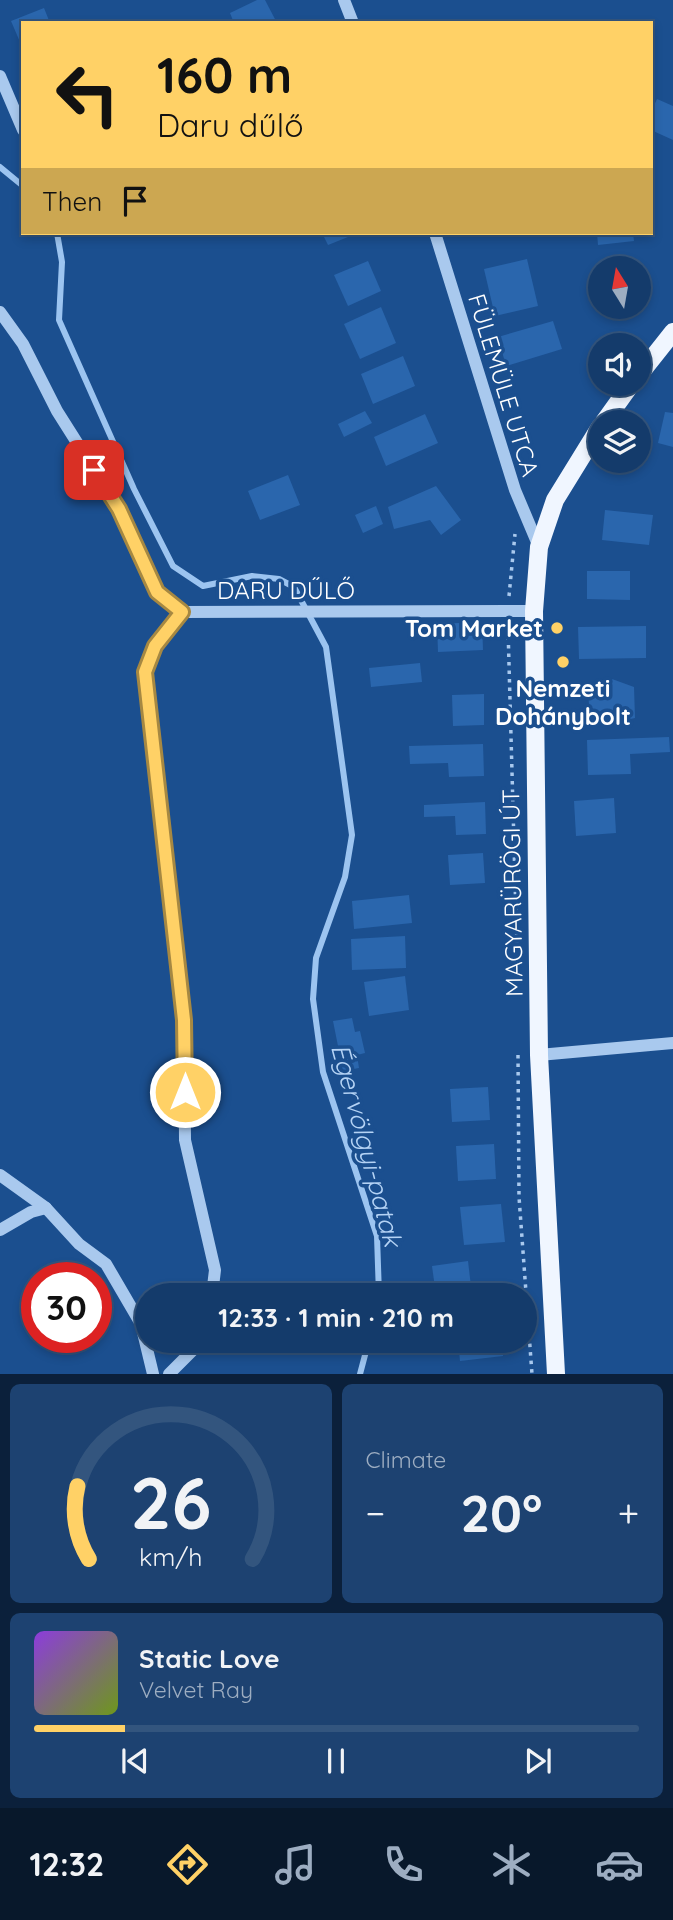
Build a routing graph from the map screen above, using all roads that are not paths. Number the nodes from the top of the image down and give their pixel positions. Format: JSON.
{"nodes":[{"id":1,"x":344,"y":0,"type":"edge"},
{"id":2,"x":352,"y":21,"type":"edge"},
{"id":3,"x":0,"y":76,"type":"edge"},
{"id":4,"x":21,"y":125,"type":"edge"},
{"id":5,"x":436,"y":235,"type":"edge"},
{"id":6,"x":0,"y":312,"type":"edge"},
{"id":7,"x":673,"y":332,"type":"edge"},
{"id":8,"x":651,"y":360,"type":"edge"},
{"id":9,"x":588,"y":446,"type":"edge"},
{"id":10,"x":539,"y":547,"type":"junction"},
{"id":11,"x":534,"y":611,"type":"junction"},
{"id":12,"x":182,"y":612,"type":"junction"},
{"id":13,"x":673,"y":1043,"type":"edge"},
{"id":14,"x":539,"y":1055,"type":"junction"},
{"id":15,"x":0,"y":1175,"type":"edge"},
{"id":16,"x":46,"y":1208,"type":"junction"},
{"id":17,"x":0,"y":1230,"type":"edge"},
{"id":18,"x":213,"y":1283,"type":"edge"},
{"id":19,"x":191,"y":1353,"type":"edge"},
{"id":20,"x":153,"y":1374,"type":"edge"},
{"id":21,"x":169,"y":1374,"type":"edge"},
{"id":22,"x":556,"y":1374,"type":"edge"}],
"edges":[{"from":1,"to":2,"type":"street"},
{"from":3,"to":4,"type":"street"},
{"from":5,"to":10,"type":"street","name":"FÜLEMÜLE UTCA"},
{"from":6,"to":12,"type":"street","name":"DARU DŰLŐ"},
{"from":7,"to":8,"type":"main road"},
{"from":9,"to":10,"type":"main road","name":"MAGYARÜRÖGI ÚT"},
{"from":10,"to":11,"type":"main road","name":"MAGYARÜRÖGI ÚT"},
{"from":11,"to":12,"type":"street","name":"DARU DŰLŐ"},
{"from":11,"to":14,"type":"main road","name":"MAGYARÜRÖGI ÚT"},
{"from":12,"to":18,"type":"street"},
{"from":13,"to":14,"type":"street"},
{"from":14,"to":22,"type":"main road","name":"MAGYARÜRÖGI ÚT"},
{"from":15,"to":16,"type":"street"},
{"from":16,"to":17,"type":"street"},
{"from":16,"to":20,"type":"street"},
{"from":19,"to":21,"type":"street"}]}
